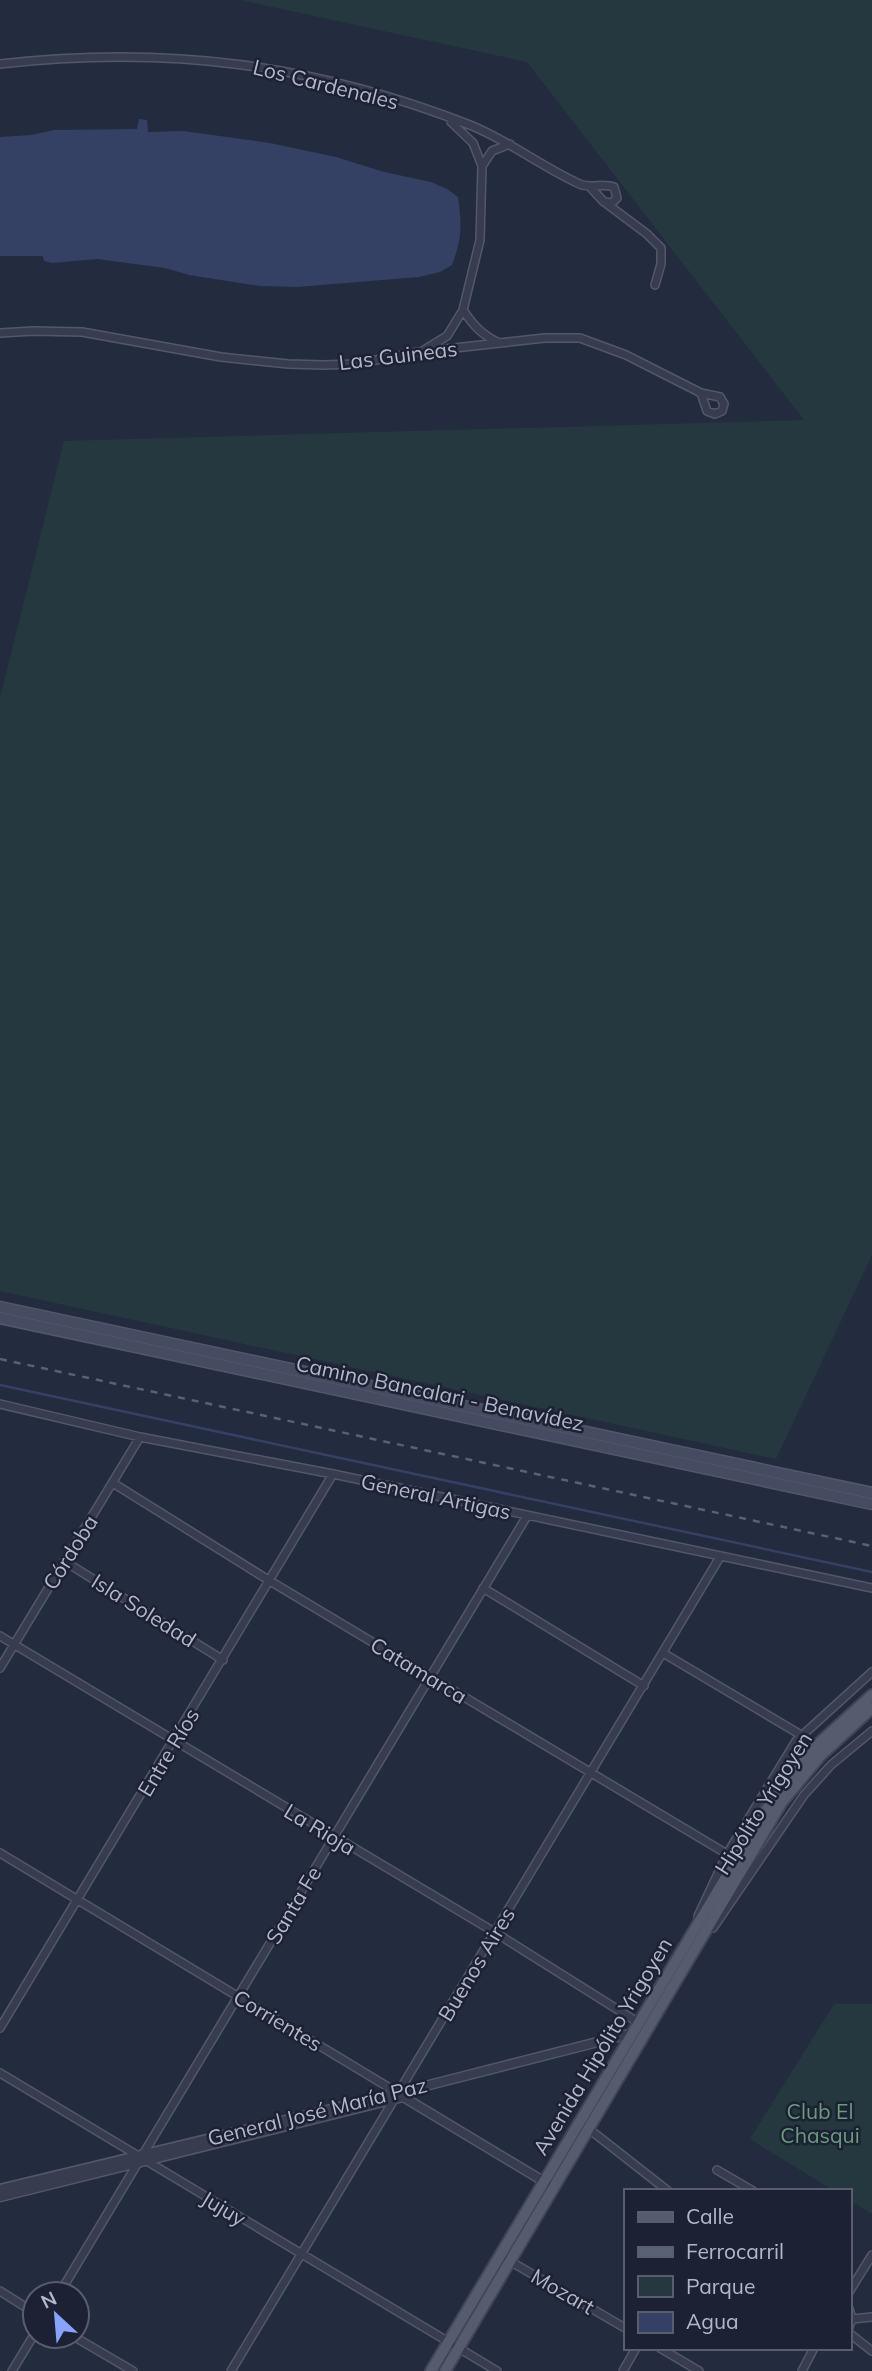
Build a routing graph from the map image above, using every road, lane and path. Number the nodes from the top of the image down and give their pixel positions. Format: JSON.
{"nodes":[{"id":1,"x":0,"y":64,"type":"edge"},
{"id":2,"x":445,"y":118,"type":"junction"},
{"id":3,"x":510,"y":144,"type":"junction"},
{"id":4,"x":482,"y":166,"type":"junction"},
{"id":5,"x":591,"y":188,"type":"junction"},
{"id":6,"x":607,"y":204,"type":"junction"},
{"id":7,"x":655,"y":285,"type":"dead end"},
{"id":8,"x":463,"y":310,"type":"junction"},
{"id":9,"x":0,"y":333,"type":"edge"},
{"id":10,"x":499,"y":343,"type":"junction"},
{"id":11,"x":418,"y":352,"type":"junction"},
{"id":12,"x":701,"y":393,"type":"dead end"},
{"id":13,"x":0,"y":1307,"type":"edge"},
{"id":14,"x":0,"y":1318,"type":"edge"},
{"id":15,"x":0,"y":1404,"type":"edge"},
{"id":16,"x":140,"y":1437,"type":"junction"},
{"id":17,"x":333,"y":1474,"type":"junction"},
{"id":18,"x":113,"y":1483,"type":"junction"},
{"id":19,"x":872,"y":1493,"type":"edge"},
{"id":20,"x":872,"y":1504,"type":"edge"},
{"id":21,"x":527,"y":1516,"type":"junction"},
{"id":22,"x":720,"y":1557,"type":"junction"},
{"id":23,"x":64,"y":1561,"type":"junction"},
{"id":24,"x":270,"y":1581,"type":"junction"},
{"id":25,"x":483,"y":1588,"type":"junction"},
{"id":26,"x":872,"y":1588,"type":"edge"},
{"id":27,"x":0,"y":1636,"type":"edge"},
{"id":28,"x":14,"y":1644,"type":"junction"},
{"id":29,"x":663,"y":1653,"type":"junction"},
{"id":30,"x":223,"y":1660,"type":"junction"},
{"id":31,"x":0,"y":1668,"type":"edge"},
{"id":32,"x":872,"y":1672,"type":"edge"},
{"id":33,"x":430,"y":1676,"type":"junction"},
{"id":34,"x":644,"y":1686,"type":"junction"},
{"id":35,"x":872,"y":1695,"type":"edge"},
{"id":36,"x":872,"y":1708,"type":"edge"},
{"id":37,"x":872,"y":1731,"type":"edge"},
{"id":38,"x":801,"y":1735,"type":"junction"},
{"id":39,"x":174,"y":1741,"type":"junction"},
{"id":40,"x":818,"y":1751,"type":"junction"},
{"id":41,"x":591,"y":1773,"type":"junction"},
{"id":42,"x":334,"y":1837,"type":"junction"},
{"id":43,"x":0,"y":1853,"type":"edge"},
{"id":44,"x":727,"y":1854,"type":"junction"},
{"id":45,"x":78,"y":1900,"type":"junction"},
{"id":46,"x":496,"y":1933,"type":"junction"},
{"id":47,"x":679,"y":1954,"type":"junction"},
{"id":48,"x":690,"y":1960,"type":"junction"},
{"id":49,"x":238,"y":1996,"type":"junction"},
{"id":50,"x":0,"y":2028,"type":"edge"},
{"id":51,"x":636,"y":2028,"type":"junction"},
{"id":52,"x":0,"y":2073,"type":"edge"},
{"id":53,"x":398,"y":2096,"type":"junction"},
{"id":54,"x":589,"y":2129,"type":"junction"},
{"id":55,"x":141,"y":2158,"type":"junction"},
{"id":56,"x":717,"y":2170,"type":"dead end"},
{"id":57,"x":544,"y":2181,"type":"junction"},
{"id":58,"x":738,"y":2187,"type":"edge"},
{"id":59,"x":555,"y":2188,"type":"junction"},
{"id":60,"x":0,"y":2189,"type":"edge"},
{"id":61,"x":664,"y":2189,"type":"edge"},
{"id":62,"x":0,"y":2197,"type":"edge"},
{"id":63,"x":301,"y":2254,"type":"junction"},
{"id":64,"x":500,"y":2255,"type":"junction"},
{"id":65,"x":872,"y":2255,"type":"edge"},
{"id":66,"x":511,"y":2261,"type":"junction"},
{"id":67,"x":67,"y":2280,"type":"edge"},
{"id":68,"x":851,"y":2289,"type":"edge"},
{"id":69,"x":0,"y":2291,"type":"edge"},
{"id":70,"x":21,"y":2305,"type":"edge"},
{"id":71,"x":872,"y":2317,"type":"edge"},
{"id":72,"x":851,"y":2323,"type":"edge"},
{"id":73,"x":624,"y":2327,"type":"edge"},
{"id":74,"x":851,"y":2335,"type":"edge"},
{"id":75,"x":449,"y":2342,"type":"junction"},
{"id":76,"x":91,"y":2346,"type":"edge"},
{"id":77,"x":459,"y":2348,"type":"junction"},
{"id":78,"x":25,"y":2350,"type":"edge"},
{"id":79,"x":635,"y":2350,"type":"edge"},
{"id":80,"x":663,"y":2350,"type":"edge"},
{"id":81,"x":813,"y":2350,"type":"edge"},
{"id":82,"x":872,"y":2351,"type":"edge"},
{"id":83,"x":12,"y":2371,"type":"edge"},
{"id":84,"x":133,"y":2371,"type":"edge"},
{"id":85,"x":231,"y":2371,"type":"edge"},
{"id":86,"x":431,"y":2371,"type":"edge"},
{"id":87,"x":445,"y":2371,"type":"edge"},
{"id":88,"x":497,"y":2371,"type":"edge"},
{"id":89,"x":623,"y":2371,"type":"edge"},
{"id":90,"x":699,"y":2371,"type":"edge"},
{"id":91,"x":802,"y":2371,"type":"edge"}],
"edges":[{"from":1,"to":2,"type":"street","name":"Los Cardenales"},
{"from":2,"to":3,"type":"street","name":"Los Cardenales"},
{"from":2,"to":4,"type":"street"},
{"from":3,"to":4,"type":"street"},
{"from":3,"to":5,"type":"street","name":"Los Cardenales"},
{"from":4,"to":8,"type":"street"},
{"from":5,"to":6,"type":"street"},
{"from":5,"to":6,"type":"street"},
{"from":6,"to":7,"type":"street"},
{"from":8,"to":10,"type":"street"},
{"from":8,"to":11,"type":"street"},
{"from":9,"to":11,"type":"street","name":"Las Guineas"},
{"from":10,"to":11,"type":"street","name":"Las Guineas"},
{"from":10,"to":12,"type":"street","name":"Las Guineas"},
{"from":13,"to":19,"type":"main road","name":"Camino Bancalari - Benavídez"},
{"from":14,"to":20,"type":"main road","name":"Camino Bancalari - Benavídez"},
{"from":15,"to":16,"type":"street","name":"General Artigas"},
{"from":16,"to":17,"type":"street","name":"General Artigas"},
{"from":16,"to":18,"type":"street","name":"Córdoba"},
{"from":17,"to":21,"type":"street","name":"General Artigas"},
{"from":17,"to":24,"type":"street","name":"Entre Ríos"},
{"from":18,"to":23,"type":"street","name":"Córdoba"},
{"from":18,"to":24,"type":"street","name":"Catamarca"},
{"from":21,"to":22,"type":"street","name":"General Artigas"},
{"from":21,"to":25,"type":"street","name":"Santa Fe"},
{"from":22,"to":26,"type":"street","name":"General Artigas"},
{"from":22,"to":29,"type":"street","name":"Buenos Aires"},
{"from":23,"to":28,"type":"street","name":"Córdoba"},
{"from":23,"to":30,"type":"street","name":"Isla Soledad"},
{"from":24,"to":30,"type":"street","name":"Entre Ríos"},
{"from":24,"to":33,"type":"street","name":"Catamarca"},
{"from":25,"to":33,"type":"street","name":"Santa Fe"},
{"from":25,"to":34,"type":"street"},
{"from":27,"to":28,"type":"street","name":"La Rioja"},
{"from":28,"to":31,"type":"street","name":"Córdoba"},
{"from":28,"to":39,"type":"street","name":"La Rioja"},
{"from":29,"to":34,"type":"street","name":"Buenos Aires"},
{"from":29,"to":38,"type":"street"},
{"from":30,"to":39,"type":"street","name":"Entre Ríos"},
{"from":32,"to":38,"type":"street","name":"Hipólito Yrigoyen"},
{"from":33,"to":41,"type":"street","name":"Catamarca"},
{"from":33,"to":42,"type":"street","name":"Santa Fe"},
{"from":34,"to":41,"type":"street","name":"Buenos Aires"},
{"from":35,"to":40,"type":"main road"},
{"from":36,"to":40,"type":"main road"},
{"from":37,"to":48,"type":"street","name":"Hipólito Yrigoyen"},
{"from":38,"to":44,"type":"street","name":"Hipólito Yrigoyen"},
{"from":39,"to":42,"type":"street","name":"La Rioja"},
{"from":39,"to":45,"type":"street","name":"Entre Ríos"},
{"from":40,"to":47,"type":"main road","name":"Avenida Hipólito Yrigoyen"},
{"from":40,"to":48,"type":"main road","name":"Avenida Hipólito Yrigoyen"},
{"from":41,"to":44,"type":"street","name":"Catamarca"},
{"from":41,"to":46,"type":"street","name":"Buenos Aires"},
{"from":42,"to":46,"type":"street","name":"La Rioja"},
{"from":42,"to":49,"type":"street","name":"Santa Fe"},
{"from":43,"to":45,"type":"street","name":"Corrientes"},
{"from":44,"to":47,"type":"street","name":"Hipólito Yrigoyen"},
{"from":45,"to":49,"type":"street","name":"Corrientes"},
{"from":45,"to":50,"type":"street","name":"Entre Ríos"},
{"from":46,"to":51,"type":"street","name":"La Rioja"},
{"from":46,"to":53,"type":"street","name":"Buenos Aires"},
{"from":47,"to":51,"type":"main road","name":"Avenida Hipólito Yrigoyen"},
{"from":48,"to":54,"type":"main road","name":"Avenida Hipólito Yrigoyen"},
{"from":49,"to":53,"type":"street","name":"Corrientes"},
{"from":49,"to":55,"type":"street","name":"Santa Fe"},
{"from":51,"to":53,"type":"street","name":"General José María Paz"},
{"from":51,"to":57,"type":"main road","name":"Avenida Hipólito Yrigoyen"},
{"from":52,"to":55,"type":"street","name":"Jujuy"},
{"from":53,"to":55,"type":"street","name":"General José María Paz"},
{"from":53,"to":57,"type":"street","name":"Corrientes"},
{"from":53,"to":63,"type":"street","name":"Buenos Aires"},
{"from":54,"to":59,"type":"main road","name":"Avenida Hipólito Yrigoyen"},
{"from":54,"to":61,"type":"street"},
{"from":55,"to":60,"type":"street","name":"General José María Paz"},
{"from":55,"to":62,"type":"street","name":"General José María Paz"},
{"from":55,"to":63,"type":"street","name":"Jujuy"},
{"from":55,"to":67,"type":"street","name":"Santa Fe"},
{"from":56,"to":58,"type":"street"},
{"from":57,"to":59,"type":"street","name":"Corrientes"},
{"from":57,"to":64,"type":"main road","name":"Avenida Hipólito Yrigoyen"},
{"from":59,"to":66,"type":"main road","name":"Avenida Hipólito Yrigoyen"},
{"from":63,"to":75,"type":"street","name":"Jujuy"},
{"from":63,"to":85,"type":"street","name":"Buenos Aires"},
{"from":64,"to":66,"type":"street","name":"Mozart"},
{"from":64,"to":75,"type":"main road","name":"Avenida Hipólito Yrigoyen"},
{"from":65,"to":68,"type":"street"},
{"from":66,"to":73,"type":"street","name":"Mozart"},
{"from":66,"to":77,"type":"main road","name":"Avenida Hipólito Yrigoyen"},
{"from":69,"to":70,"type":"street"},
{"from":71,"to":72,"type":"street"},
{"from":74,"to":82,"type":"street"},
{"from":75,"to":77,"type":"street","name":"Jujuy"},
{"from":75,"to":86,"type":"main road","name":"Avenida Hipólito Yrigoyen"},
{"from":76,"to":84,"type":"street"},
{"from":77,"to":87,"type":"main road","name":"Avenida Hipólito Yrigoyen"},
{"from":77,"to":88,"type":"street","name":"Jujuy"},
{"from":78,"to":83,"type":"street"},
{"from":79,"to":89,"type":"street"},
{"from":80,"to":90,"type":"street"},
{"from":81,"to":91,"type":"street"}]}
